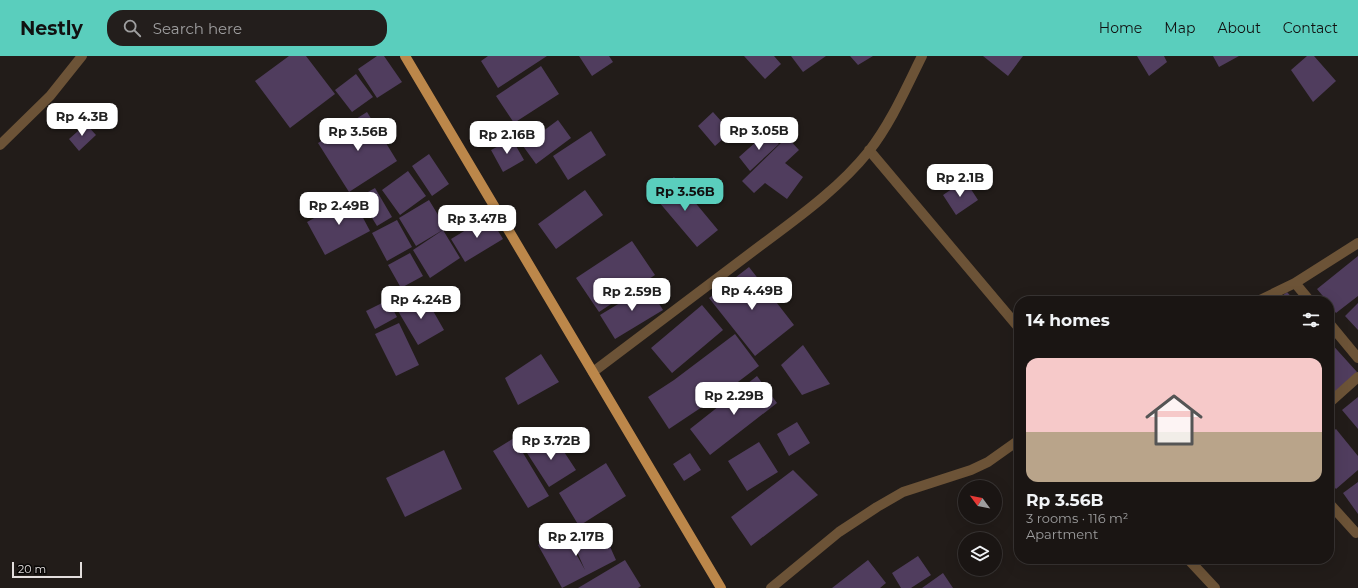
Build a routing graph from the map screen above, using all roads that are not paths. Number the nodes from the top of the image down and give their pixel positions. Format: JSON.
{"nodes":[{"id":1,"x":82,"y":56,"type":"edge"},
{"id":2,"x":405,"y":56,"type":"edge"},
{"id":3,"x":922,"y":56,"type":"edge"},
{"id":4,"x":0,"y":145,"type":"edge"},
{"id":5,"x":869,"y":150,"type":"junction"},
{"id":6,"x":1358,"y":243,"type":"edge"},
{"id":7,"x":1295,"y":283,"type":"junction"},
{"id":8,"x":1268,"y":296,"type":"edge"},
{"id":9,"x":1306,"y":296,"type":"edge"},
{"id":10,"x":1014,"y":322,"type":"edge"},
{"id":11,"x":1334,"y":329,"type":"edge"},
{"id":12,"x":1358,"y":358,"type":"edge"},
{"id":13,"x":593,"y":372,"type":"junction"},
{"id":14,"x":1358,"y":376,"type":"edge"},
{"id":15,"x":1334,"y":398,"type":"edge"},
{"id":16,"x":1014,"y":444,"type":"edge"},
{"id":17,"x":1334,"y":509,"type":"edge"},
{"id":18,"x":1356,"y":533,"type":"dead end"},
{"id":19,"x":1193,"y":564,"type":"edge"},
{"id":20,"x":721,"y":588,"type":"edge"},
{"id":21,"x":771,"y":588,"type":"edge"},
{"id":22,"x":1215,"y":588,"type":"edge"}],
"edges":[{"from":1,"to":4,"type":"street"},
{"from":2,"to":13,"type":"main road"},
{"from":3,"to":5,"type":"street"},
{"from":5,"to":10,"type":"street"},
{"from":5,"to":13,"type":"street"},
{"from":6,"to":7,"type":"street"},
{"from":7,"to":8,"type":"street"},
{"from":7,"to":9,"type":"street"},
{"from":11,"to":12,"type":"street"},
{"from":13,"to":20,"type":"main road"},
{"from":14,"to":15,"type":"street"},
{"from":16,"to":21,"type":"street"},
{"from":17,"to":18,"type":"street"},
{"from":19,"to":22,"type":"street"}]}
